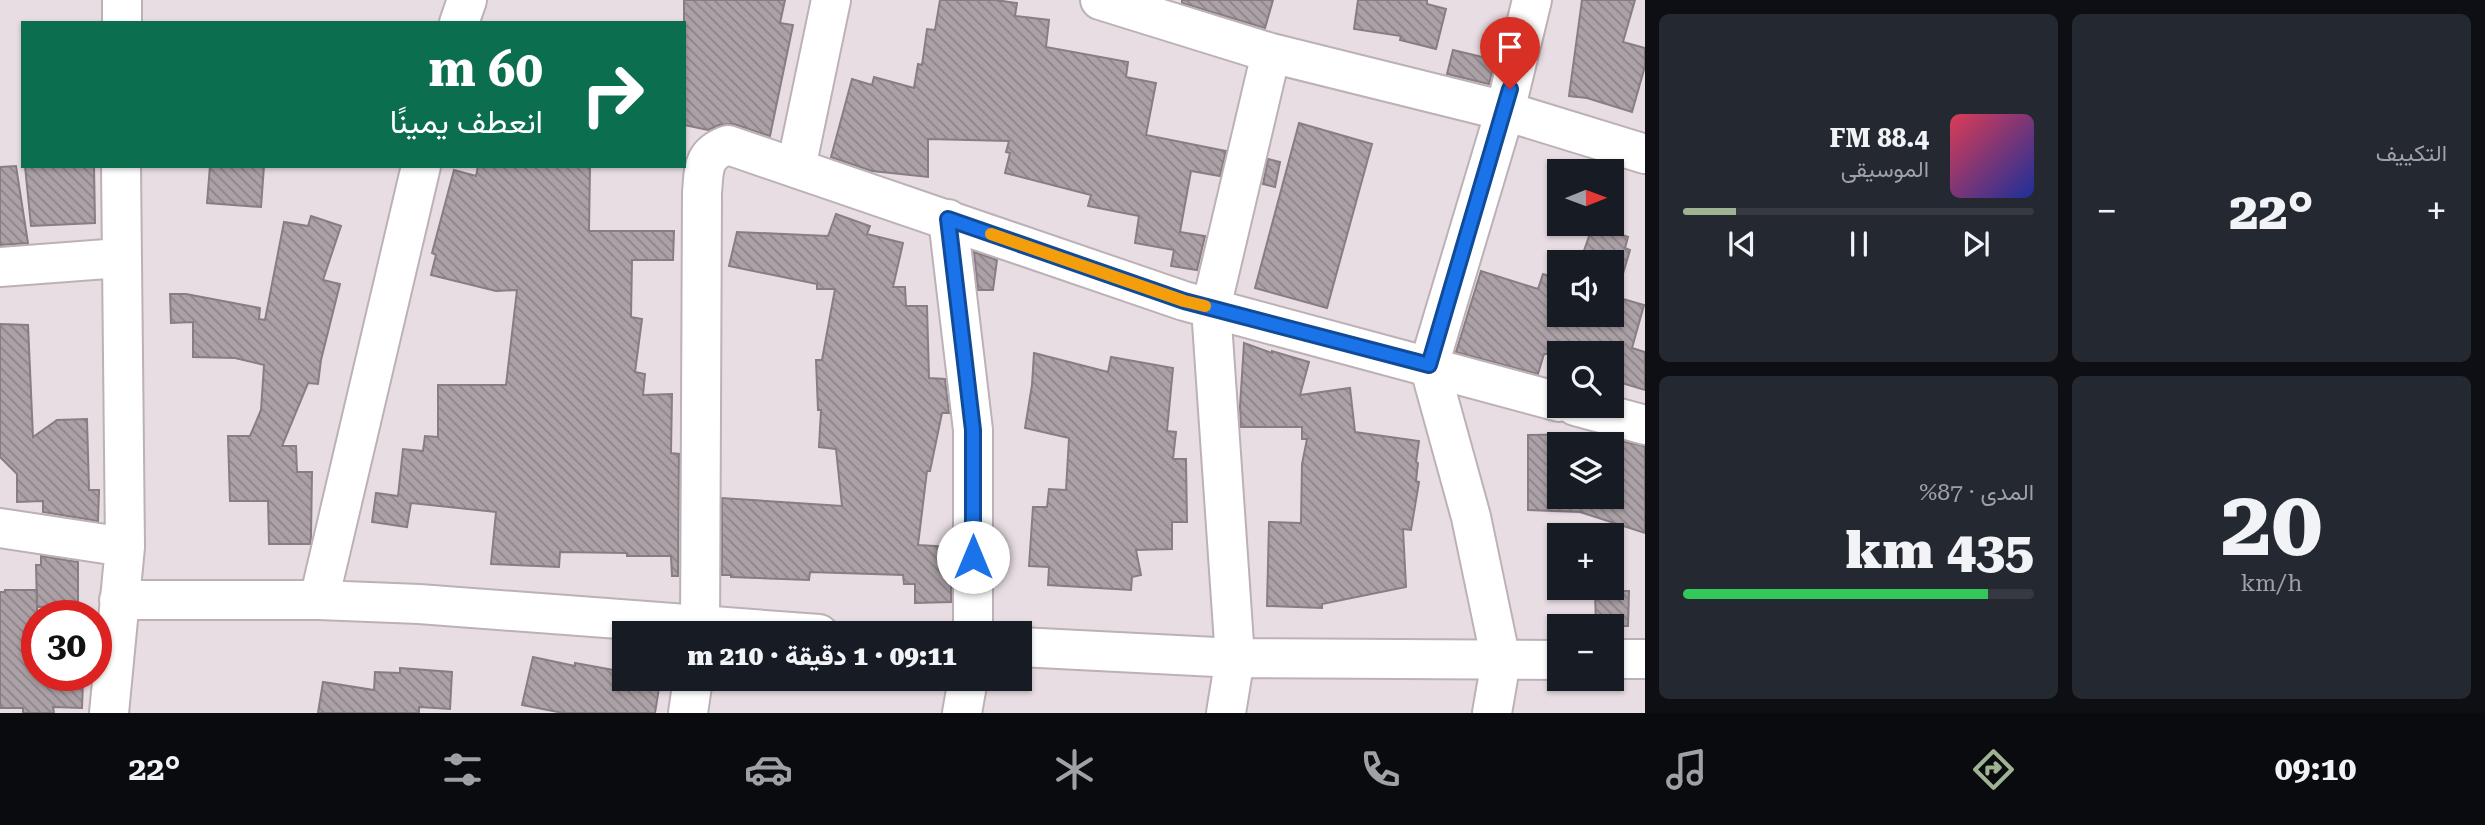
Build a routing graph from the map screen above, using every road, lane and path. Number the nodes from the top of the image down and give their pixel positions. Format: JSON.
{"nodes":[{"id":1,"x":122,"y":0,"type":"edge"},
{"id":2,"x":467,"y":0,"type":"edge"},
{"id":3,"x":831,"y":0,"type":"edge"},
{"id":4,"x":1100,"y":0,"type":"edge"},
{"id":5,"x":1532,"y":0,"type":"edge"},
{"id":6,"x":122,"y":21,"type":"edge"},
{"id":7,"x":460,"y":21,"type":"edge"},
{"id":8,"x":1271,"y":54,"type":"junction"},
{"id":9,"x":1504,"y":111,"type":"junction"},
{"id":10,"x":1645,"y":154,"type":"edge"},
{"id":11,"x":121,"y":168,"type":"edge"},
{"id":12,"x":421,"y":168,"type":"edge"},
{"id":13,"x":796,"y":168,"type":"junction"},
{"id":14,"x":948,"y":219,"type":"junction"},
{"id":15,"x":120,"y":258,"type":"junction"},
{"id":16,"x":0,"y":267,"type":"edge"},
{"id":17,"x":1211,"y":308,"type":"junction"},
{"id":18,"x":1429,"y":365,"type":"junction"},
{"id":19,"x":1547,"y":398,"type":"edge"},
{"id":20,"x":1619,"y":418,"type":"edge"},
{"id":21,"x":1645,"y":425,"type":"edge"},
{"id":22,"x":0,"y":528,"type":"edge"},
{"id":23,"x":125,"y":547,"type":"junction"},
{"id":24,"x":119,"y":600,"type":"junction"},
{"id":25,"x":319,"y":600,"type":"junction"},
{"id":26,"x":612,"y":621,"type":"edge"},
{"id":27,"x":701,"y":621,"type":"edge"},
{"id":28,"x":973,"y":621,"type":"edge"},
{"id":29,"x":1032,"y":648,"type":"edge"},
{"id":30,"x":1235,"y":658,"type":"junction"},
{"id":31,"x":1501,"y":660,"type":"junction"},
{"id":32,"x":1547,"y":660,"type":"edge"},
{"id":33,"x":691,"y":691,"type":"edge"},
{"id":34,"x":966,"y":691,"type":"edge"},
{"id":35,"x":109,"y":713,"type":"edge"},
{"id":36,"x":688,"y":713,"type":"edge"},
{"id":37,"x":962,"y":713,"type":"edge"},
{"id":38,"x":1226,"y":713,"type":"edge"},
{"id":39,"x":1492,"y":713,"type":"edge"}],
"edges":[{"from":1,"to":6,"type":"street"},
{"from":2,"to":7,"type":"street"},
{"from":3,"to":13,"type":"street"},
{"from":4,"to":8,"type":"street"},
{"from":5,"to":9,"type":"street"},
{"from":8,"to":9,"type":"street"},
{"from":8,"to":17,"type":"street"},
{"from":9,"to":10,"type":"street"},
{"from":9,"to":18,"type":"street"},
{"from":11,"to":15,"type":"street"},
{"from":12,"to":25,"type":"street"},
{"from":13,"to":14,"type":"street"},
{"from":13,"to":27,"type":"street"},
{"from":14,"to":17,"type":"street"},
{"from":14,"to":28,"type":"street"},
{"from":15,"to":16,"type":"street"},
{"from":15,"to":23,"type":"street"},
{"from":17,"to":18,"type":"street"},
{"from":17,"to":30,"type":"street"},
{"from":18,"to":19,"type":"street"},
{"from":18,"to":31,"type":"street"},
{"from":20,"to":21,"type":"street"},
{"from":22,"to":23,"type":"street"},
{"from":23,"to":24,"type":"street"},
{"from":24,"to":25,"type":"street"},
{"from":24,"to":35,"type":"street"},
{"from":25,"to":26,"type":"street"},
{"from":29,"to":30,"type":"street"},
{"from":30,"to":31,"type":"street"},
{"from":30,"to":38,"type":"street"},
{"from":31,"to":32,"type":"street"},
{"from":31,"to":39,"type":"street"},
{"from":33,"to":36,"type":"street"},
{"from":34,"to":37,"type":"street"}]}
